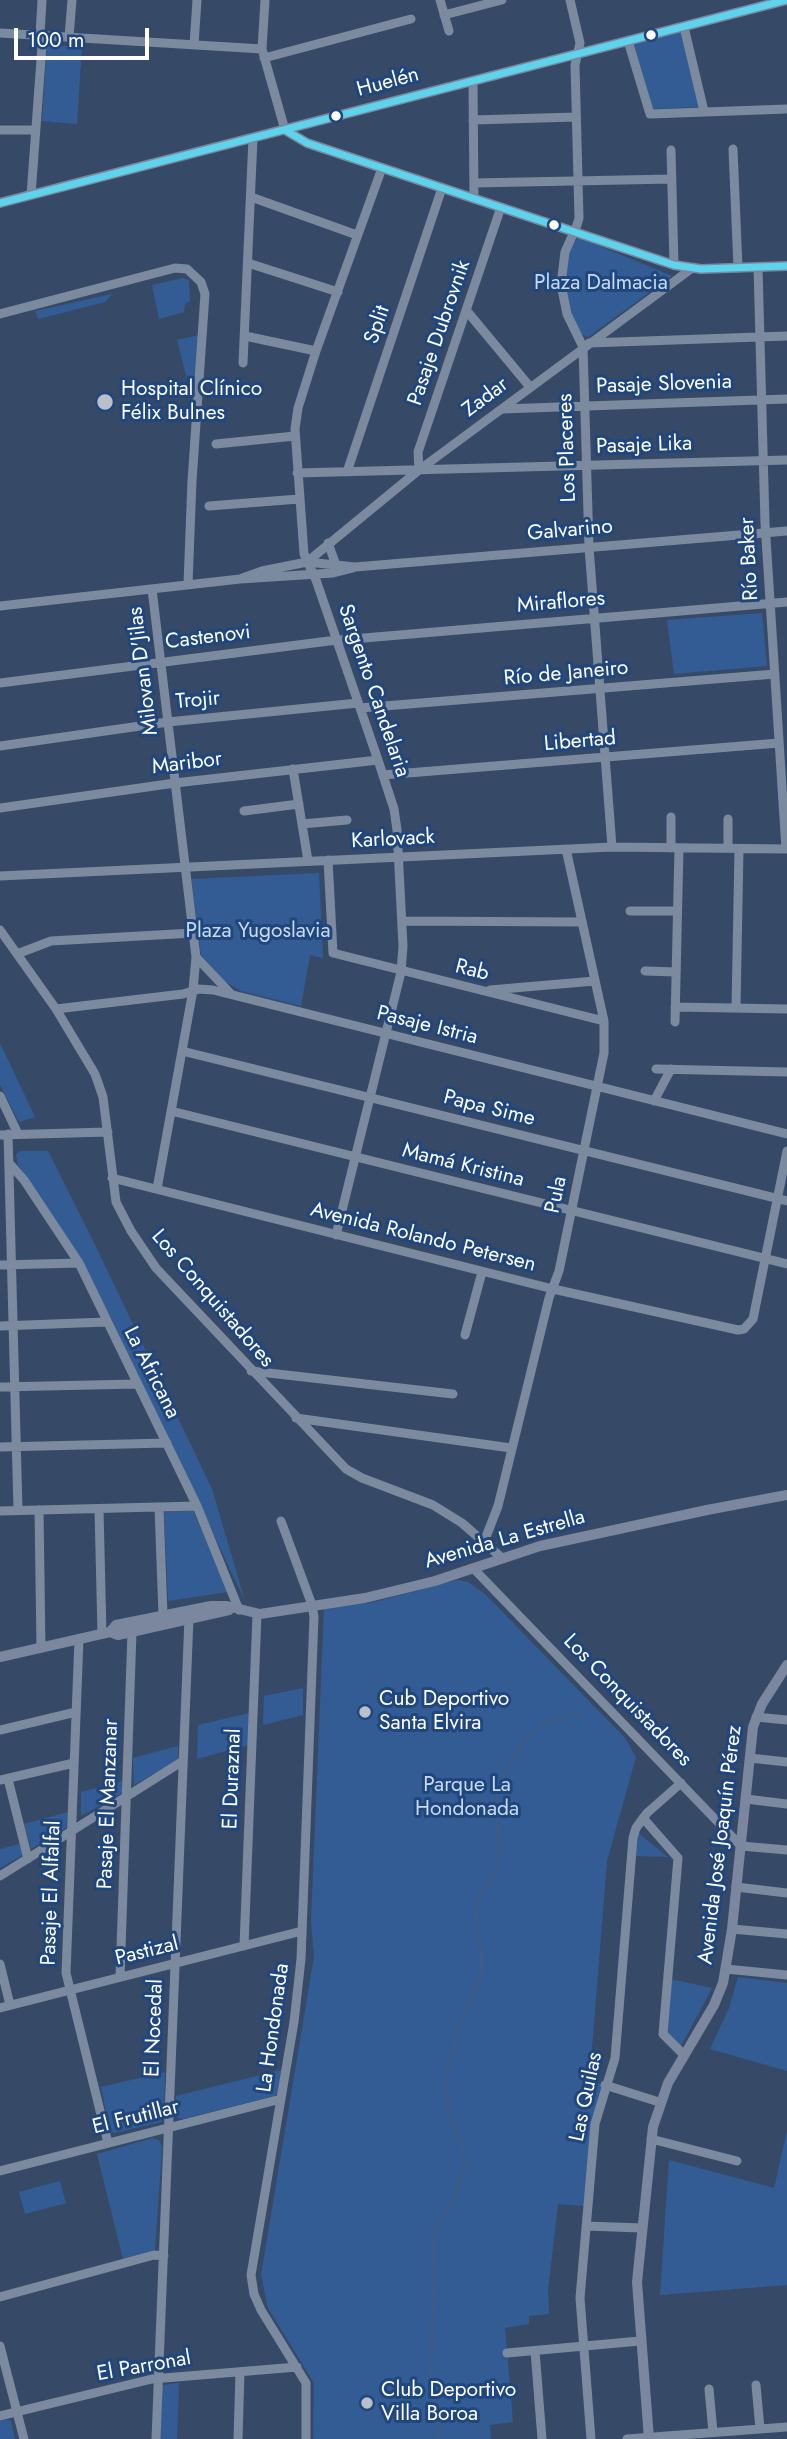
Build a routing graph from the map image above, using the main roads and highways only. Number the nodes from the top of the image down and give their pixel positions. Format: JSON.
{"nodes":[{"id":1,"x":778,"y":1,"type":"edge"},
{"id":2,"x":307,"y":124,"type":"junction"},
{"id":3,"x":285,"y":130,"type":"junction"},
{"id":4,"x":304,"y":142,"type":"junction"},
{"id":5,"x":0,"y":203,"type":"edge"},
{"id":6,"x":787,"y":266,"type":"edge"},
{"id":7,"x":787,"y":1495,"type":"edge"},
{"id":8,"x":236,"y":1609,"type":"junction"},
{"id":9,"x":106,"y":1633,"type":"junction"},
{"id":10,"x":0,"y":1657,"type":"edge"},
{"id":11,"x":787,"y":1665,"type":"edge"},
{"id":12,"x":649,"y":2438,"type":"edge"}],
"edges":[{"from":1,"to":2,"type":"main road","name":"Huelén"},
{"from":2,"to":3,"type":"main road","name":"Huelén"},
{"from":2,"to":4,"type":"main road"},
{"from":3,"to":4,"type":"main road"},
{"from":3,"to":5,"type":"main road","name":"Huelén"},
{"from":4,"to":6,"type":"main road"},
{"from":7,"to":8,"type":"main road","name":"Avenida La Estrella"},
{"from":8,"to":9,"type":"main road","name":"Avenida La Estrella"},
{"from":8,"to":9,"type":"main road","name":"Avenida La Estrella"},
{"from":9,"to":10,"type":"main road","name":"Avenida La Estrella"},
{"from":11,"to":12,"type":"main road","name":"Avenida José Joaquín Pérez"}]}
